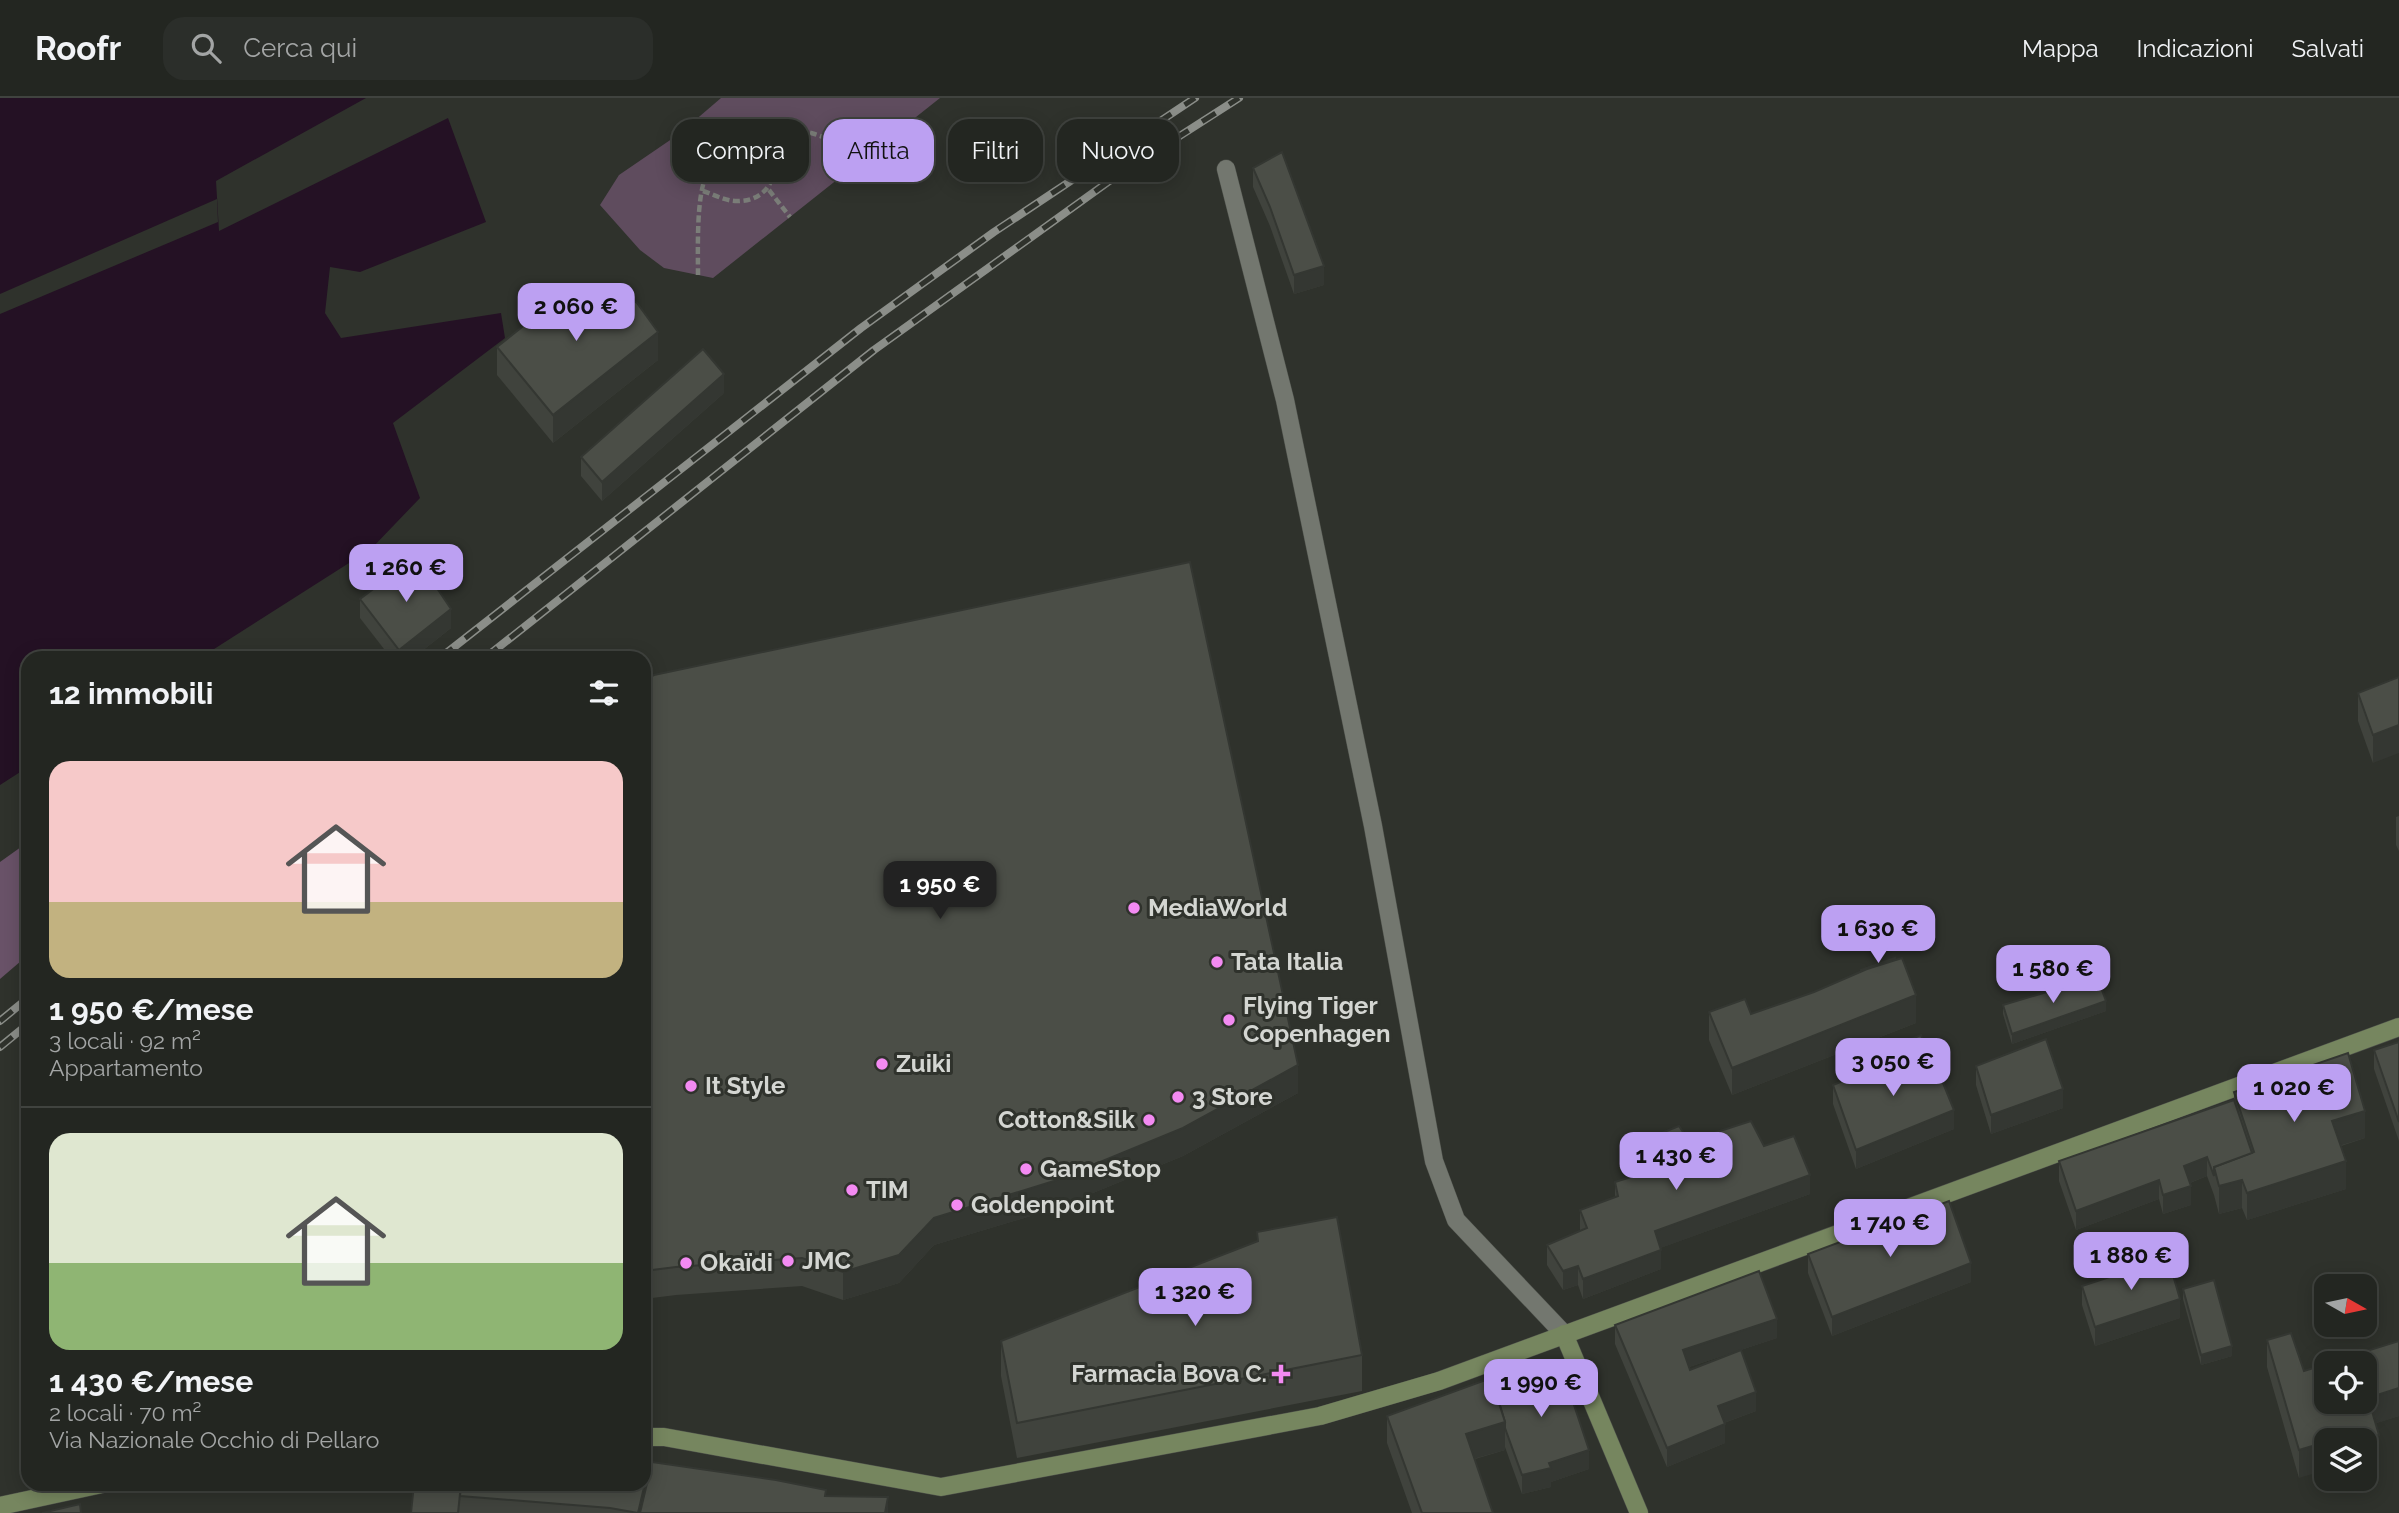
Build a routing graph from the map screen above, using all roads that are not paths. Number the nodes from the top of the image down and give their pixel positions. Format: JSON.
{"nodes":[{"id":1,"x":1226,"y":170,"type":"dead end"},
{"id":2,"x":2399,"y":1027,"type":"edge"},
{"id":3,"x":1564,"y":1334,"type":"junction"},
{"id":4,"x":651,"y":1437,"type":"edge"},
{"id":5,"x":70,"y":1491,"type":"edge"},
{"id":6,"x":0,"y":1506,"type":"edge"},
{"id":7,"x":1639,"y":1513,"type":"edge"}],
"edges":[{"from":1,"to":3,"type":"lane"},
{"from":2,"to":3,"type":"street"},
{"from":3,"to":4,"type":"street"},
{"from":3,"to":7,"type":"street"},
{"from":5,"to":6,"type":"street"}]}
